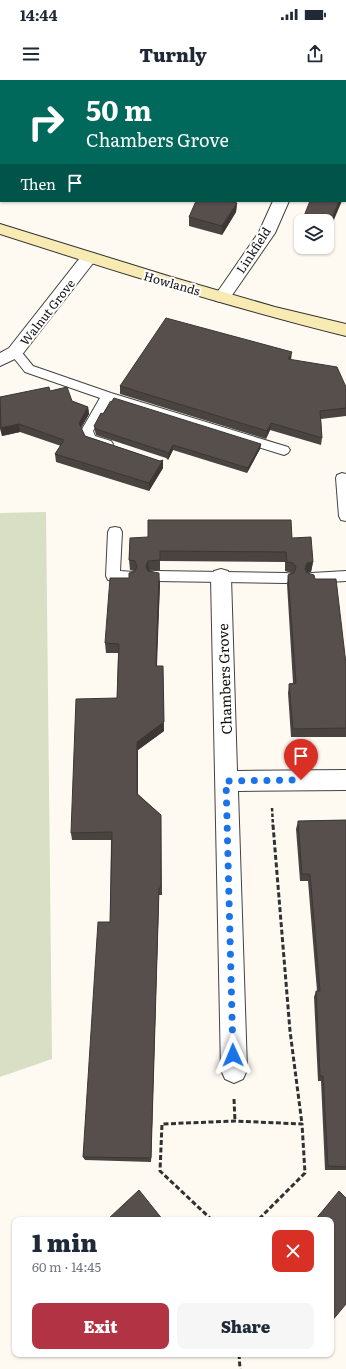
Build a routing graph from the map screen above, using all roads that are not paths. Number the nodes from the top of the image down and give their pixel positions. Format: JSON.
{"nodes":[{"id":1,"x":282,"y":202,"type":"edge"},
{"id":2,"x":0,"y":229,"type":"edge"},
{"id":3,"x":90,"y":258,"type":"junction"},
{"id":4,"x":222,"y":297,"type":"junction"},
{"id":5,"x":346,"y":330,"type":"edge"},
{"id":6,"x":15,"y":352,"type":"junction"},
{"id":7,"x":0,"y":360,"type":"edge"},
{"id":8,"x":107,"y":396,"type":"junction"},
{"id":9,"x":118,"y":448,"type":"edge"},
{"id":10,"x":284,"y":450,"type":"dead end"},
{"id":11,"x":342,"y":478,"type":"dead end"},
{"id":12,"x":346,"y":516,"type":"edge"},
{"id":13,"x":115,"y":532,"type":"dead end"},
{"id":14,"x":129,"y":576,"type":"edge"},
{"id":15,"x":155,"y":576,"type":"edge"},
{"id":16,"x":346,"y":576,"type":"edge"},
{"id":17,"x":221,"y":577,"type":"junction"},
{"id":18,"x":286,"y":578,"type":"dead end"},
{"id":19,"x":312,"y":578,"type":"edge"},
{"id":20,"x":346,"y":780,"type":"edge"},
{"id":21,"x":226,"y":781,"type":"junction"},
{"id":22,"x":234,"y":1070,"type":"dead end"}],
"edges":[{"from":1,"to":4,"type":"street","name":"Linkfield"},
{"from":2,"to":3,"type":"street","name":"Howlands"},
{"from":3,"to":4,"type":"street","name":"Howlands"},
{"from":3,"to":6,"type":"street","name":"Walnut Grove"},
{"from":4,"to":5,"type":"street","name":"Howlands"},
{"from":6,"to":7,"type":"street","name":"Walnut Grove"},
{"from":6,"to":8,"type":"lane"},
{"from":8,"to":9,"type":"lane"},
{"from":8,"to":10,"type":"lane"},
{"from":11,"to":12,"type":"lane"},
{"from":13,"to":14,"type":"lane"},
{"from":15,"to":17,"type":"lane"},
{"from":16,"to":19,"type":"lane"},
{"from":17,"to":18,"type":"lane"},
{"from":17,"to":21,"type":"street","name":"Chambers Grove"},
{"from":20,"to":21,"type":"street"},
{"from":21,"to":22,"type":"street","name":"Chambers Grove"}]}
